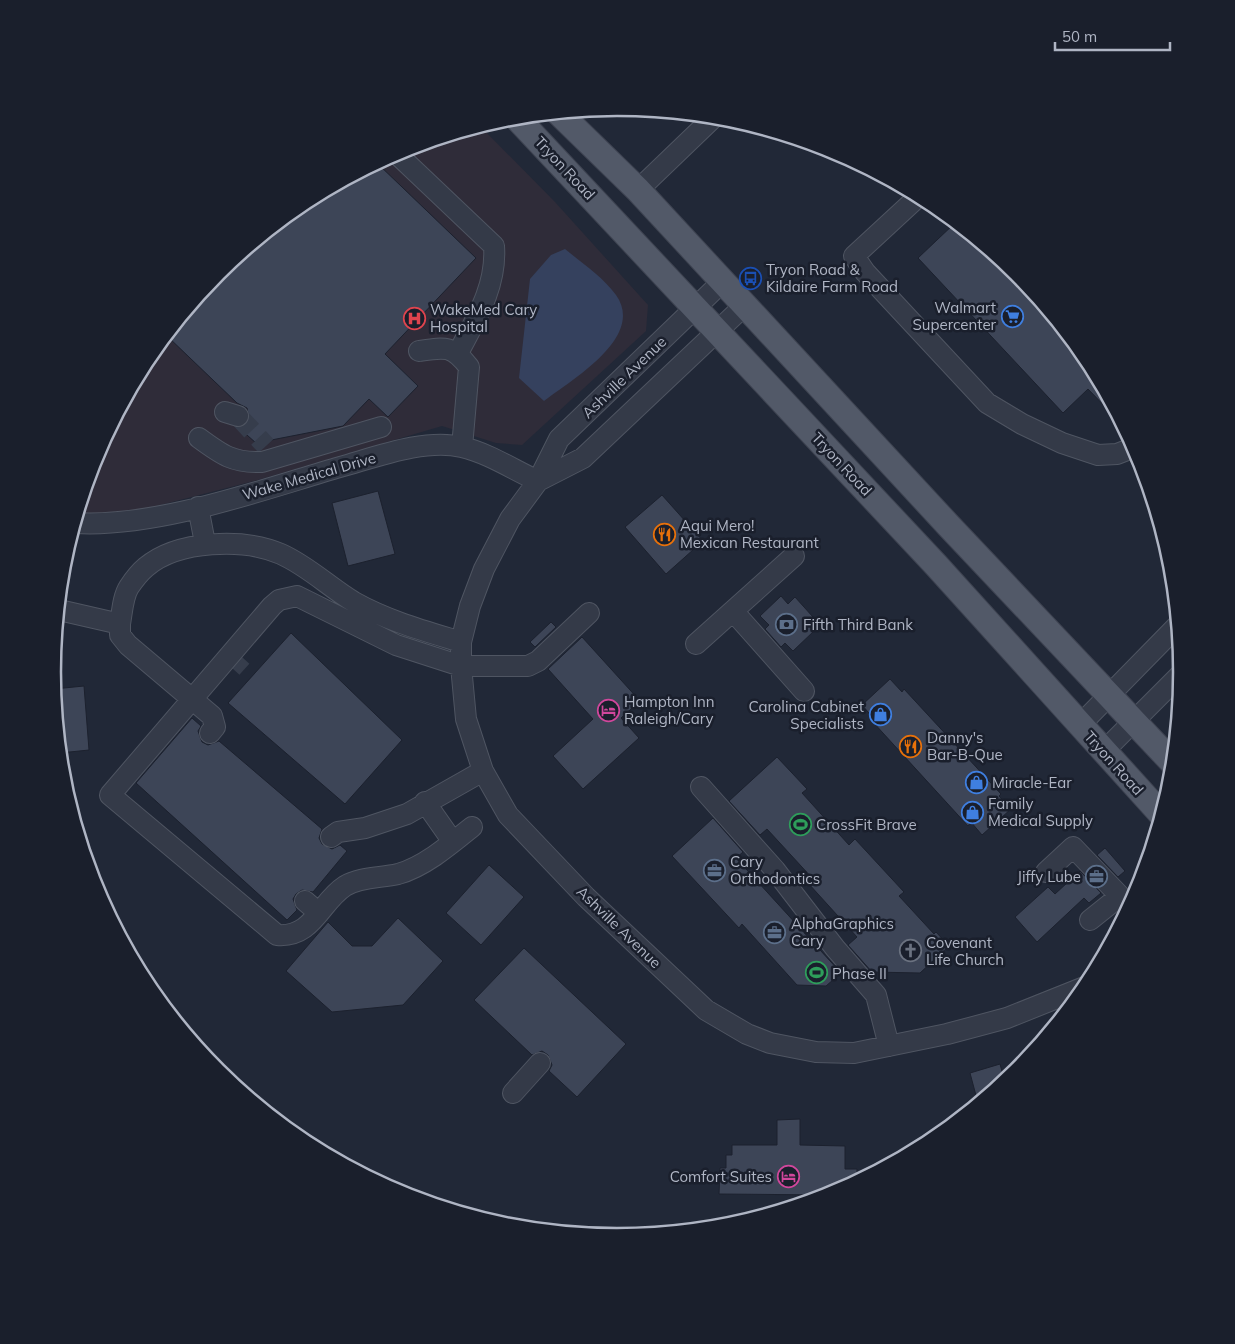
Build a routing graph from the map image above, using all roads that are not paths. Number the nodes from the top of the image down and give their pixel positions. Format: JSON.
{"nodes":[{"id":1,"x":565,"y":119,"type":"edge"},
{"id":2,"x":707,"y":123,"type":"edge"},
{"id":3,"x":523,"y":124,"type":"edge"},
{"id":4,"x":402,"y":159,"type":"edge"},
{"id":5,"x":638,"y":190,"type":"junction"},
{"id":6,"x":914,"y":201,"type":"edge"},
{"id":7,"x":722,"y":282,"type":"junction"},
{"id":8,"x":745,"y":306,"type":"junction"},
{"id":9,"x":696,"y":308,"type":"junction"},
{"id":10,"x":717,"y":330,"type":"junction"},
{"id":11,"x":419,"y":351,"type":"dead end"},
{"id":12,"x":458,"y":353,"type":"junction"},
{"id":13,"x":381,"y":427,"type":"dead end"},
{"id":14,"x":199,"y":438,"type":"dead end"},
{"id":15,"x":462,"y":446,"type":"junction"},
{"id":16,"x":1127,"y":450,"type":"edge"},
{"id":17,"x":538,"y":481,"type":"junction"},
{"id":18,"x":198,"y":507,"type":"junction"},
{"id":19,"x":82,"y":523,"type":"edge"},
{"id":20,"x":205,"y":543,"type":"junction"},
{"id":21,"x":794,"y":556,"type":"dead end"},
{"id":22,"x":65,"y":611,"type":"edge"},
{"id":23,"x":733,"y":611,"type":"junction"},
{"id":24,"x":588,"y":612,"type":"dead end"},
{"id":25,"x":120,"y":624,"type":"junction"},
{"id":26,"x":403,"y":624,"type":"junction"},
{"id":27,"x":1172,"y":631,"type":"edge"},
{"id":28,"x":243,"y":637,"type":"junction"},
{"id":29,"x":461,"y":642,"type":"junction"},
{"id":30,"x":696,"y":644,"type":"dead end"},
{"id":31,"x":396,"y":645,"type":"junction"},
{"id":32,"x":230,"y":665,"type":"junction"},
{"id":33,"x":460,"y":666,"type":"junction"},
{"id":34,"x":1174,"y":681,"type":"edge"},
{"id":35,"x":804,"y":691,"type":"dead end"},
{"id":36,"x":1108,"y":695,"type":"junction"},
{"id":37,"x":192,"y":698,"type":"junction"},
{"id":38,"x":1133,"y":721,"type":"junction"},
{"id":39,"x":1080,"y":725,"type":"junction"},
{"id":40,"x":210,"y":733,"type":"dead end"},
{"id":41,"x":1103,"y":752,"type":"junction"},
{"id":42,"x":1167,"y":756,"type":"edge"},
{"id":43,"x":482,"y":771,"type":"junction"},
{"id":44,"x":701,"y":788,"type":"dead end"},
{"id":45,"x":425,"y":802,"type":"junction"},
{"id":46,"x":1157,"y":809,"type":"edge"},
{"id":47,"x":472,"y":827,"type":"dead end"},
{"id":48,"x":332,"y":837,"type":"dead end"},
{"id":49,"x":454,"y":842,"type":"junction"},
{"id":50,"x":1046,"y":872,"type":"dead end"},
{"id":51,"x":1090,"y":920,"type":"dead end"},
{"id":52,"x":1072,"y":992,"type":"edge"},
{"id":53,"x":889,"y":1046,"type":"junction"},
{"id":54,"x":540,"y":1063,"type":"dead end"},
{"id":55,"x":513,"y":1093,"type":"dead end"}],
"edges":[{"from":1,"to":5,"type":"main road"},
{"from":2,"to":5,"type":"street"},
{"from":3,"to":9,"type":"main road","name":"Tryon Road"},
{"from":4,"to":12,"type":"street"},
{"from":5,"to":7,"type":"main road"},
{"from":6,"to":16,"type":"street"},
{"from":7,"to":8,"type":"main road"},
{"from":7,"to":9,"type":"street","name":"Ashville Avenue"},
{"from":8,"to":10,"type":"street","name":"Ashville Avenue"},
{"from":8,"to":36,"type":"main road"},
{"from":9,"to":10,"type":"main road","name":"Tryon Road"},
{"from":9,"to":17,"type":"street","name":"Ashville Avenue"},
{"from":10,"to":17,"type":"street","name":"Ashville Avenue"},
{"from":10,"to":39,"type":"main road","name":"Tryon Road"},
{"from":11,"to":12,"type":"street"},
{"from":12,"to":15,"type":"street"},
{"from":13,"to":14,"type":"street"},
{"from":15,"to":17,"type":"street","name":"Wake Medical Drive"},
{"from":15,"to":18,"type":"street","name":"Wake Medical Drive"},
{"from":17,"to":29,"type":"street","name":"Ashville Avenue"},
{"from":18,"to":19,"type":"street","name":"Wake Medical Drive"},
{"from":18,"to":20,"type":"street"},
{"from":20,"to":25,"type":"street"},
{"from":20,"to":26,"type":"street"},
{"from":21,"to":23,"type":"street"},
{"from":22,"to":25,"type":"street"},
{"from":23,"to":30,"type":"street"},
{"from":23,"to":35,"type":"street"},
{"from":24,"to":33,"type":"street"},
{"from":25,"to":37,"type":"street"},
{"from":26,"to":29,"type":"street"},
{"from":26,"to":31,"type":"street"},
{"from":27,"to":36,"type":"street"},
{"from":28,"to":31,"type":"street"},
{"from":28,"to":32,"type":"street"},
{"from":28,"to":32,"type":"street"},
{"from":29,"to":33,"type":"street","name":"Ashville Avenue"},
{"from":31,"to":33,"type":"street"},
{"from":32,"to":37,"type":"street"},
{"from":33,"to":43,"type":"street","name":"Ashville Avenue"},
{"from":34,"to":38,"type":"street"},
{"from":36,"to":38,"type":"main road"},
{"from":36,"to":39,"type":"street"},
{"from":37,"to":40,"type":"street"},
{"from":37,"to":49,"type":"street"},
{"from":38,"to":41,"type":"street"},
{"from":38,"to":42,"type":"main road"},
{"from":39,"to":41,"type":"main road","name":"Tryon Road"},
{"from":41,"to":46,"type":"main road","name":"Tryon Road"},
{"from":43,"to":45,"type":"street"},
{"from":43,"to":53,"type":"street","name":"Ashville Avenue"},
{"from":44,"to":53,"type":"street"},
{"from":45,"to":48,"type":"street"},
{"from":45,"to":49,"type":"street"},
{"from":47,"to":49,"type":"street"},
{"from":50,"to":51,"type":"street"},
{"from":52,"to":53,"type":"street","name":"Ashville Avenue"},
{"from":54,"to":55,"type":"street"}]}
